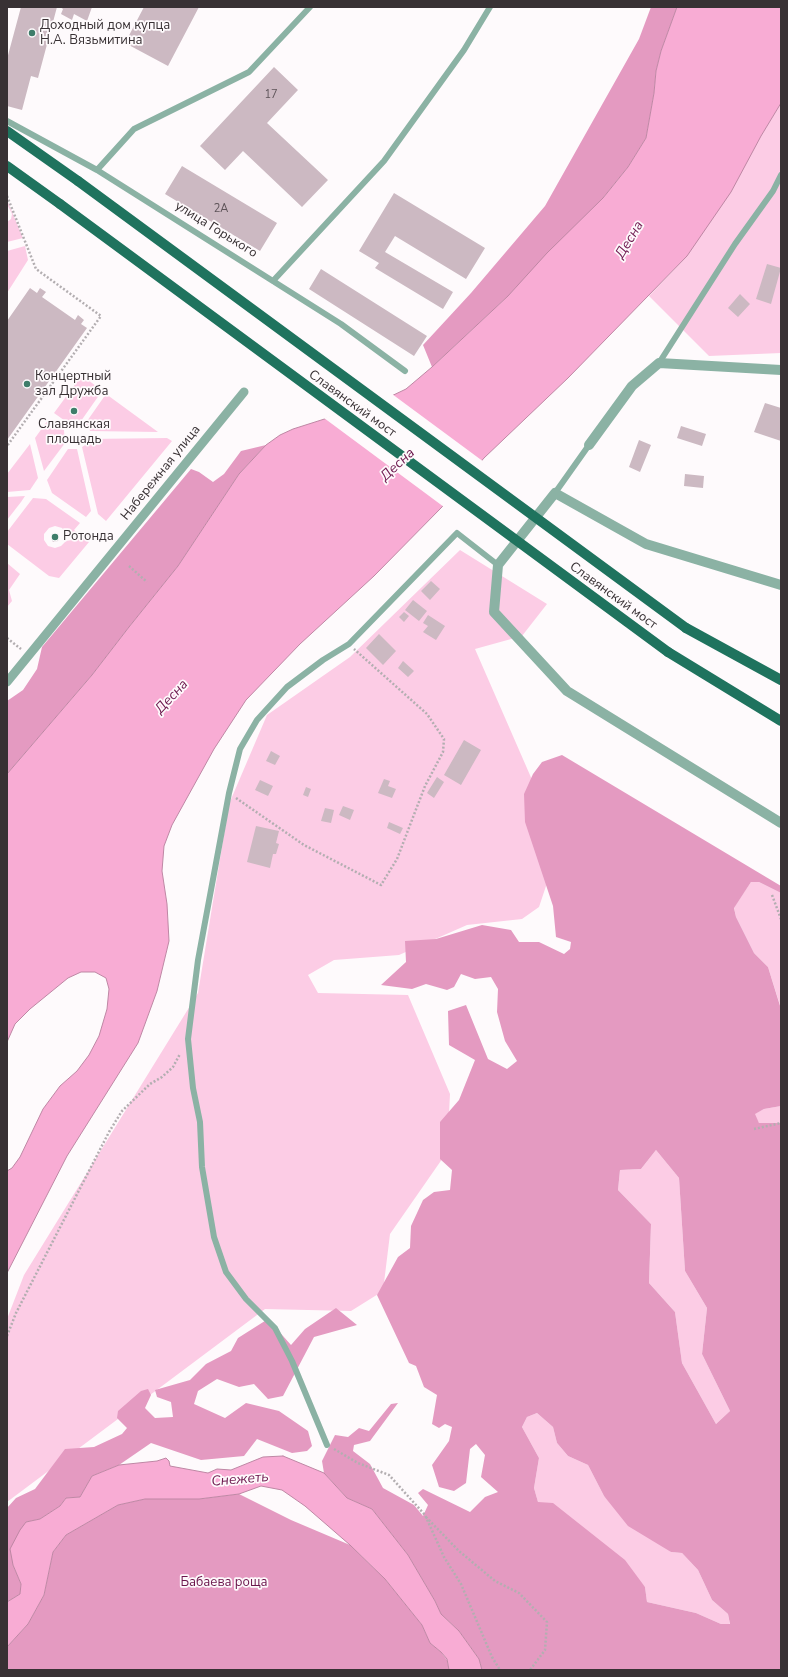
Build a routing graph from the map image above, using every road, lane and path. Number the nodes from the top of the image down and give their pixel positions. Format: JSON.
{"nodes":[{"id":1,"x":310,"y":7,"type":"edge"},
{"id":2,"x":490,"y":7,"type":"edge"},
{"id":3,"x":7,"y":121,"type":"edge"},
{"id":4,"x":7,"y":131,"type":"edge"},
{"id":5,"x":7,"y":166,"type":"edge"},
{"id":6,"x":97,"y":170,"type":"junction"},
{"id":7,"x":781,"y":175,"type":"edge"},
{"id":8,"x":7,"y":196,"type":"edge"},
{"id":9,"x":273,"y":281,"type":"junction"},
{"id":10,"x":659,"y":363,"type":"junction"},
{"id":11,"x":781,"y":370,"type":"edge"},
{"id":12,"x":405,"y":371,"type":"dead end"},
{"id":13,"x":244,"y":392,"type":"dead end"},
{"id":14,"x":590,"y":445,"type":"joint"},
{"id":15,"x":7,"y":446,"type":"edge"},
{"id":16,"x":555,"y":492,"type":"junction"},
{"id":17,"x":498,"y":565,"type":"junction"},
{"id":18,"x":129,"y":566,"type":"dead end"},
{"id":19,"x":147,"y":582,"type":"dead end"},
{"id":20,"x":781,"y":585,"type":"edge"},
{"id":21,"x":7,"y":638,"type":"edge"},
{"id":22,"x":349,"y":644,"type":"junction"},
{"id":23,"x":29,"y":656,"type":"junction"},
{"id":24,"x":781,"y":680,"type":"edge"},
{"id":25,"x":7,"y":682,"type":"edge"},
{"id":26,"x":781,"y":721,"type":"edge"},
{"id":27,"x":230,"y":793,"type":"junction"},
{"id":28,"x":781,"y":823,"type":"edge"},
{"id":29,"x":772,"y":895,"type":"dead end"},
{"id":30,"x":781,"y":919,"type":"edge"},
{"id":31,"x":188,"y":1039,"type":"junction"},
{"id":32,"x":781,"y":1123,"type":"edge"},
{"id":33,"x":754,"y":1129,"type":"dead end"},
{"id":34,"x":7,"y":1336,"type":"edge"},
{"id":35,"x":327,"y":1445,"type":"joint"},
{"id":36,"x":425,"y":1515,"type":"junction"},
{"id":37,"x":500,"y":1670,"type":"edge"},
{"id":38,"x":530,"y":1670,"type":"edge"}],
"edges":[{"from":1,"to":6,"type":"lane"},
{"from":2,"to":9,"type":"lane"},
{"from":3,"to":6,"type":"lane","name":"улица Горького"},
{"from":4,"to":24,"type":"main road","name":"Славянский мост","bridge":true},
{"from":5,"to":26,"type":"main road","name":"Славянский мост","bridge":true},
{"from":6,"to":9,"type":"lane","name":"улица Горького"},
{"from":7,"to":10,"type":"lane"},
{"from":8,"to":15,"type":"path"},
{"from":9,"to":12,"type":"lane","name":"улица Горького"},
{"from":10,"to":11,"type":"street"},
{"from":10,"to":14,"type":"street"},
{"from":13,"to":23,"type":"street","name":"Набережная улица"},
{"from":14,"to":16,"type":"lane"},
{"from":16,"to":17,"type":"street"},
{"from":16,"to":20,"type":"street"},
{"from":17,"to":22,"type":"lane"},
{"from":17,"to":28,"type":"street"},
{"from":18,"to":19,"type":"path"},
{"from":21,"to":23,"type":"path"},
{"from":22,"to":27,"type":"lane"},
{"from":22,"to":27,"type":"path"},
{"from":23,"to":25,"type":"street","name":"Набережная улица"},
{"from":27,"to":31,"type":"lane"},
{"from":29,"to":30,"type":"path"},
{"from":31,"to":34,"type":"path"},
{"from":31,"to":35,"type":"lane"},
{"from":32,"to":33,"type":"path"},
{"from":35,"to":36,"type":"path"},
{"from":36,"to":37,"type":"path"},
{"from":36,"to":38,"type":"path"}]}
